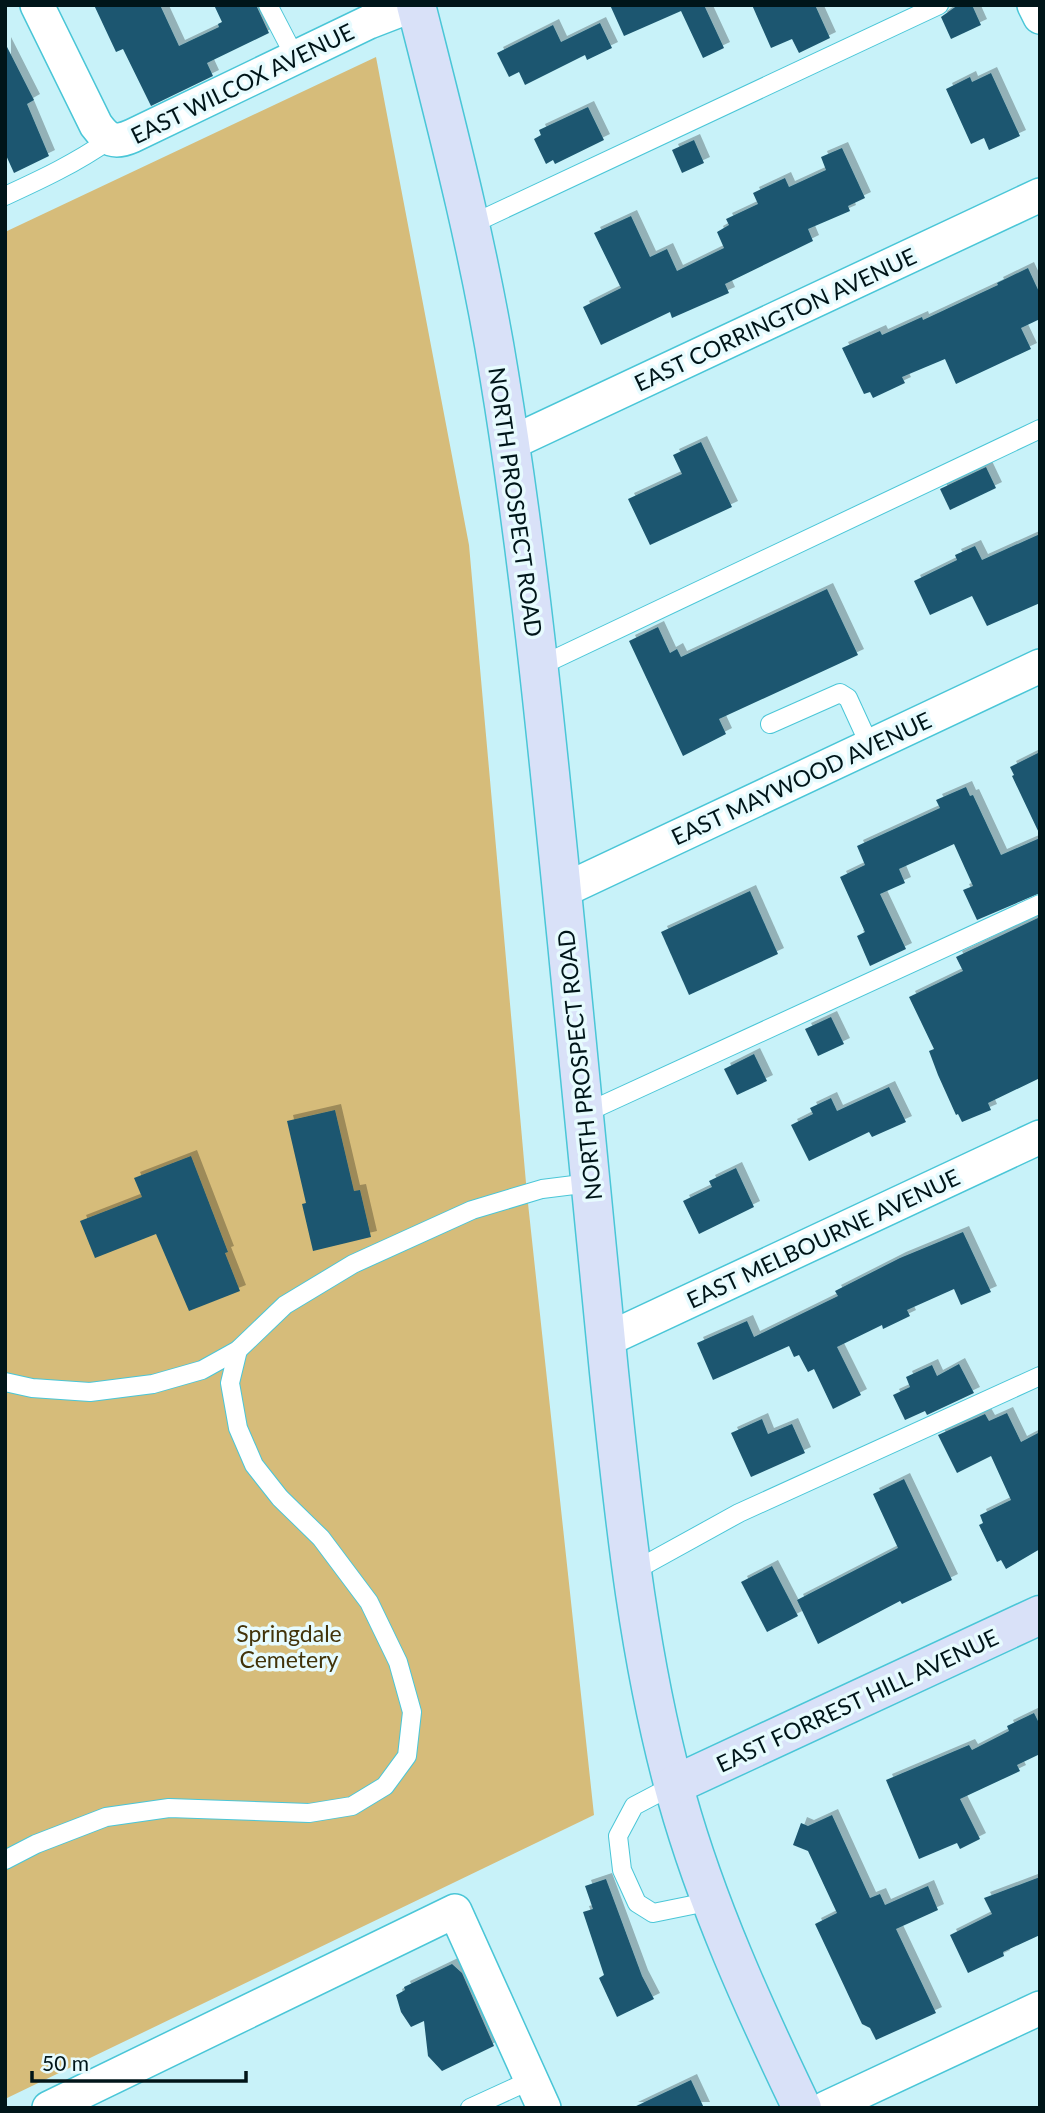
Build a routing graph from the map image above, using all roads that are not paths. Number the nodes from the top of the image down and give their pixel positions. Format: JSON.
{"nodes":[{"id":1,"x":37,"y":5,"type":"edge"},
{"id":2,"x":268,"y":5,"type":"edge"},
{"id":3,"x":414,"y":5,"type":"edge"},
{"id":4,"x":939,"y":5,"type":"edge"},
{"id":5,"x":1034,"y":5,"type":"edge"},
{"id":6,"x":1040,"y":17,"type":"edge"},
{"id":7,"x":295,"y":57,"type":"junction"},
{"id":8,"x":109,"y":140,"type":"junction"},
{"id":9,"x":5,"y":195,"type":"edge"},
{"id":10,"x":1040,"y":195,"type":"edge"},
{"id":11,"x":470,"y":225,"type":"junction"},
{"id":12,"x":1040,"y":429,"type":"edge"},
{"id":13,"x":511,"y":443,"type":"junction"},
{"id":14,"x":540,"y":666,"type":"junction"},
{"id":15,"x":1040,"y":666,"type":"edge"},
{"id":16,"x":770,"y":724,"type":"dead end"},
{"id":17,"x":870,"y":746,"type":"junction"},
{"id":18,"x":562,"y":891,"type":"junction"},
{"id":19,"x":1040,"y":904,"type":"edge"},
{"id":20,"x":583,"y":1114,"type":"junction"},
{"id":21,"x":1040,"y":1137,"type":"edge"},
{"id":22,"x":590,"y":1183,"type":"junction"},
{"id":23,"x":606,"y":1340,"type":"junction"},
{"id":24,"x":238,"y":1350,"type":"junction"},
{"id":25,"x":1040,"y":1376,"type":"edge"},
{"id":26,"x":5,"y":1382,"type":"edge"},
{"id":27,"x":632,"y":1572,"type":"junction"},
{"id":28,"x":1040,"y":1615,"type":"edge"},
{"id":29,"x":674,"y":1785,"type":"junction"},
{"id":30,"x":5,"y":1860,"type":"edge"},
{"id":31,"x":712,"y":1901,"type":"junction"},
{"id":32,"x":1040,"y":2008,"type":"edge"},
{"id":33,"x":538,"y":2094,"type":"edge"},
{"id":34,"x":49,"y":2108,"type":"edge"},
{"id":35,"x":470,"y":2108,"type":"edge"},
{"id":36,"x":802,"y":2108,"type":"edge"},
{"id":37,"x":826,"y":2108,"type":"edge"}],
"edges":[{"from":1,"to":8,"type":"street"},
{"from":2,"to":7,"type":"lane"},
{"from":3,"to":7,"type":"street","name":"EAST WILCOX AVENUE"},
{"from":3,"to":11,"type":"main road","name":"NORTH PROSPECT ROAD"},
{"from":4,"to":11,"type":"lane"},
{"from":5,"to":6,"type":"street"},
{"from":7,"to":8,"type":"street","name":"EAST WILCOX AVENUE"},
{"from":8,"to":9,"type":"lane"},
{"from":10,"to":13,"type":"street","name":"EAST CORRINGTON AVENUE"},
{"from":11,"to":13,"type":"main road","name":"NORTH PROSPECT ROAD"},
{"from":12,"to":14,"type":"lane"},
{"from":13,"to":14,"type":"main road","name":"NORTH PROSPECT ROAD"},
{"from":14,"to":18,"type":"main road","name":"NORTH PROSPECT ROAD"},
{"from":15,"to":17,"type":"street","name":"EAST MAYWOOD AVENUE"},
{"from":16,"to":17,"type":"lane"},
{"from":17,"to":18,"type":"street","name":"EAST MAYWOOD AVENUE"},
{"from":18,"to":20,"type":"main road","name":"NORTH PROSPECT ROAD"},
{"from":19,"to":20,"type":"lane"},
{"from":20,"to":22,"type":"main road","name":"NORTH PROSPECT ROAD"},
{"from":21,"to":23,"type":"street","name":"EAST MELBOURNE AVENUE"},
{"from":22,"to":23,"type":"main road","name":"NORTH PROSPECT ROAD"},
{"from":22,"to":24,"type":"lane"},
{"from":23,"to":27,"type":"main road","name":"NORTH PROSPECT ROAD"},
{"from":24,"to":26,"type":"lane"},
{"from":24,"to":30,"type":"lane"},
{"from":25,"to":27,"type":"lane"},
{"from":27,"to":29,"type":"main road","name":"NORTH PROSPECT ROAD"},
{"from":28,"to":29,"type":"main road","name":"EAST FORREST HILL AVENUE"},
{"from":29,"to":31,"type":"main road","name":"NORTH PROSPECT ROAD"},
{"from":29,"to":31,"type":"lane"},
{"from":31,"to":36,"type":"main road","name":"NORTH PROSPECT ROAD"},
{"from":32,"to":37,"type":"street"},
{"from":33,"to":34,"type":"street"},
{"from":33,"to":35,"type":"lane"}]}
